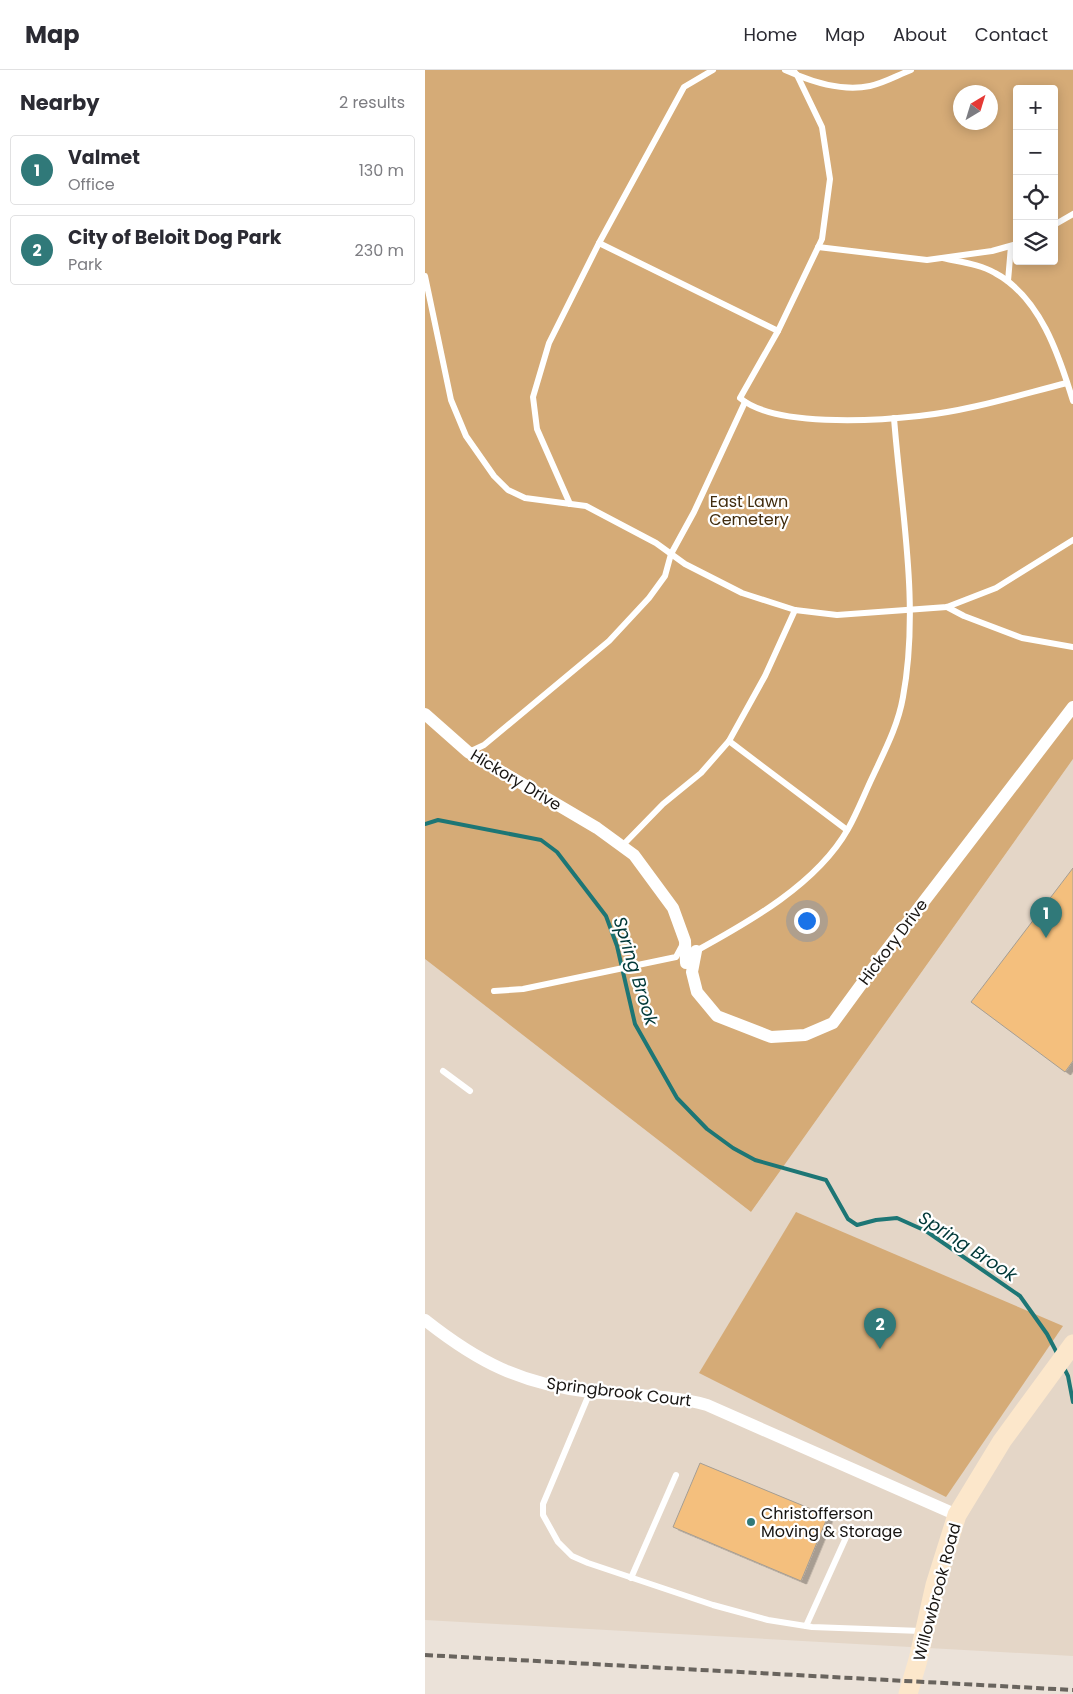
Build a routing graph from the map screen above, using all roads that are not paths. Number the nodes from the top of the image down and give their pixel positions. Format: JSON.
{"nodes":[{"id":1,"x":713,"y":70,"type":"edge"},
{"id":2,"x":785,"y":70,"type":"edge"},
{"id":3,"x":911,"y":70,"type":"edge"},
{"id":4,"x":795,"y":73,"type":"edge"},
{"id":5,"x":1073,"y":214,"type":"edge"},
{"id":6,"x":1058,"y":223,"type":"edge"},
{"id":7,"x":599,"y":243,"type":"junction"},
{"id":8,"x":1013,"y":245,"type":"edge"},
{"id":9,"x":818,"y":247,"type":"junction"},
{"id":10,"x":1013,"y":251,"type":"edge"},
{"id":11,"x":943,"y":258,"type":"junction"},
{"id":12,"x":425,"y":276,"type":"edge"},
{"id":13,"x":1008,"y":281,"type":"junction"},
{"id":14,"x":778,"y":331,"type":"junction"},
{"id":15,"x":1067,"y":383,"type":"junction"},
{"id":16,"x":1073,"y":401,"type":"edge"},
{"id":17,"x":745,"y":402,"type":"junction"},
{"id":18,"x":894,"y":418,"type":"junction"},
{"id":19,"x":570,"y":504,"type":"junction"},
{"id":20,"x":1073,"y":540,"type":"edge"},
{"id":21,"x":671,"y":554,"type":"junction"},
{"id":22,"x":947,"y":606,"type":"junction"},
{"id":23,"x":795,"y":610,"type":"junction"},
{"id":24,"x":909,"y":610,"type":"junction"},
{"id":25,"x":1073,"y":647,"type":"edge"},
{"id":26,"x":1073,"y":707,"type":"edge"},
{"id":27,"x":425,"y":714,"type":"edge"},
{"id":28,"x":729,"y":741,"type":"junction"},
{"id":29,"x":468,"y":752,"type":"junction"},
{"id":30,"x":847,"y":830,"type":"junction"},
{"id":31,"x":622,"y":846,"type":"junction"},
{"id":32,"x":685,"y":941,"type":"junction"},
{"id":33,"x":695,"y":951,"type":"joint"},
{"id":34,"x":686,"y":963,"type":"dead end"},
{"id":35,"x":494,"y":991,"type":"dead end"},
{"id":36,"x":443,"y":1071,"type":"dead end"},
{"id":37,"x":470,"y":1091,"type":"dead end"},
{"id":38,"x":425,"y":1320,"type":"edge"},
{"id":39,"x":1073,"y":1344,"type":"edge"},
{"id":40,"x":590,"y":1392,"type":"junction"},
{"id":41,"x":677,"y":1475,"type":"dead end"},
{"id":42,"x":957,"y":1515,"type":"junction"},
{"id":43,"x":848,"y":1532,"type":"dead end"},
{"id":44,"x":631,"y":1578,"type":"junction"},
{"id":45,"x":806,"y":1626,"type":"junction"},
{"id":46,"x":925,"y":1631,"type":"junction"},
{"id":47,"x":908,"y":1694,"type":"edge"}],
"edges":[{"from":1,"to":7,"type":"lane"},
{"from":2,"to":4,"type":"lane"},
{"from":3,"to":4,"type":"lane"},
{"from":4,"to":9,"type":"lane"},
{"from":5,"to":6,"type":"lane"},
{"from":7,"to":14,"type":"lane"},
{"from":7,"to":19,"type":"lane"},
{"from":8,"to":11,"type":"lane"},
{"from":9,"to":11,"type":"lane"},
{"from":9,"to":14,"type":"lane"},
{"from":10,"to":13,"type":"lane"},
{"from":11,"to":13,"type":"lane"},
{"from":12,"to":19,"type":"lane"},
{"from":13,"to":15,"type":"lane"},
{"from":14,"to":17,"type":"lane"},
{"from":15,"to":16,"type":"lane"},
{"from":15,"to":18,"type":"lane"},
{"from":17,"to":18,"type":"lane"},
{"from":17,"to":21,"type":"lane"},
{"from":18,"to":24,"type":"lane"},
{"from":19,"to":21,"type":"lane"},
{"from":20,"to":22,"type":"lane"},
{"from":21,"to":23,"type":"lane"},
{"from":21,"to":29,"type":"lane"},
{"from":22,"to":24,"type":"lane"},
{"from":22,"to":25,"type":"lane"},
{"from":23,"to":24,"type":"lane"},
{"from":23,"to":28,"type":"lane"},
{"from":24,"to":30,"type":"lane"},
{"from":26,"to":33,"type":"street","name":"Hickory Drive"},
{"from":27,"to":29,"type":"street","name":"Hickory Drive"},
{"from":28,"to":30,"type":"lane"},
{"from":28,"to":31,"type":"lane"},
{"from":29,"to":31,"type":"street","name":"Hickory Drive"},
{"from":30,"to":33,"type":"lane"},
{"from":31,"to":32,"type":"street","name":"Hickory Drive"},
{"from":32,"to":34,"type":"street","name":"Hickory Drive"},
{"from":32,"to":35,"type":"lane"},
{"from":36,"to":37,"type":"lane"},
{"from":38,"to":40,"type":"street","name":"Springbrook Court"},
{"from":39,"to":42,"type":"street","name":"Willowbrook Road"},
{"from":40,"to":42,"type":"street","name":"Springbrook Court"},
{"from":40,"to":44,"type":"lane"},
{"from":41,"to":44,"type":"lane"},
{"from":42,"to":46,"type":"street","name":"Willowbrook Road"},
{"from":43,"to":45,"type":"lane"},
{"from":44,"to":45,"type":"lane"},
{"from":45,"to":46,"type":"lane"},
{"from":46,"to":47,"type":"street","name":"Willowbrook Road"}]}
